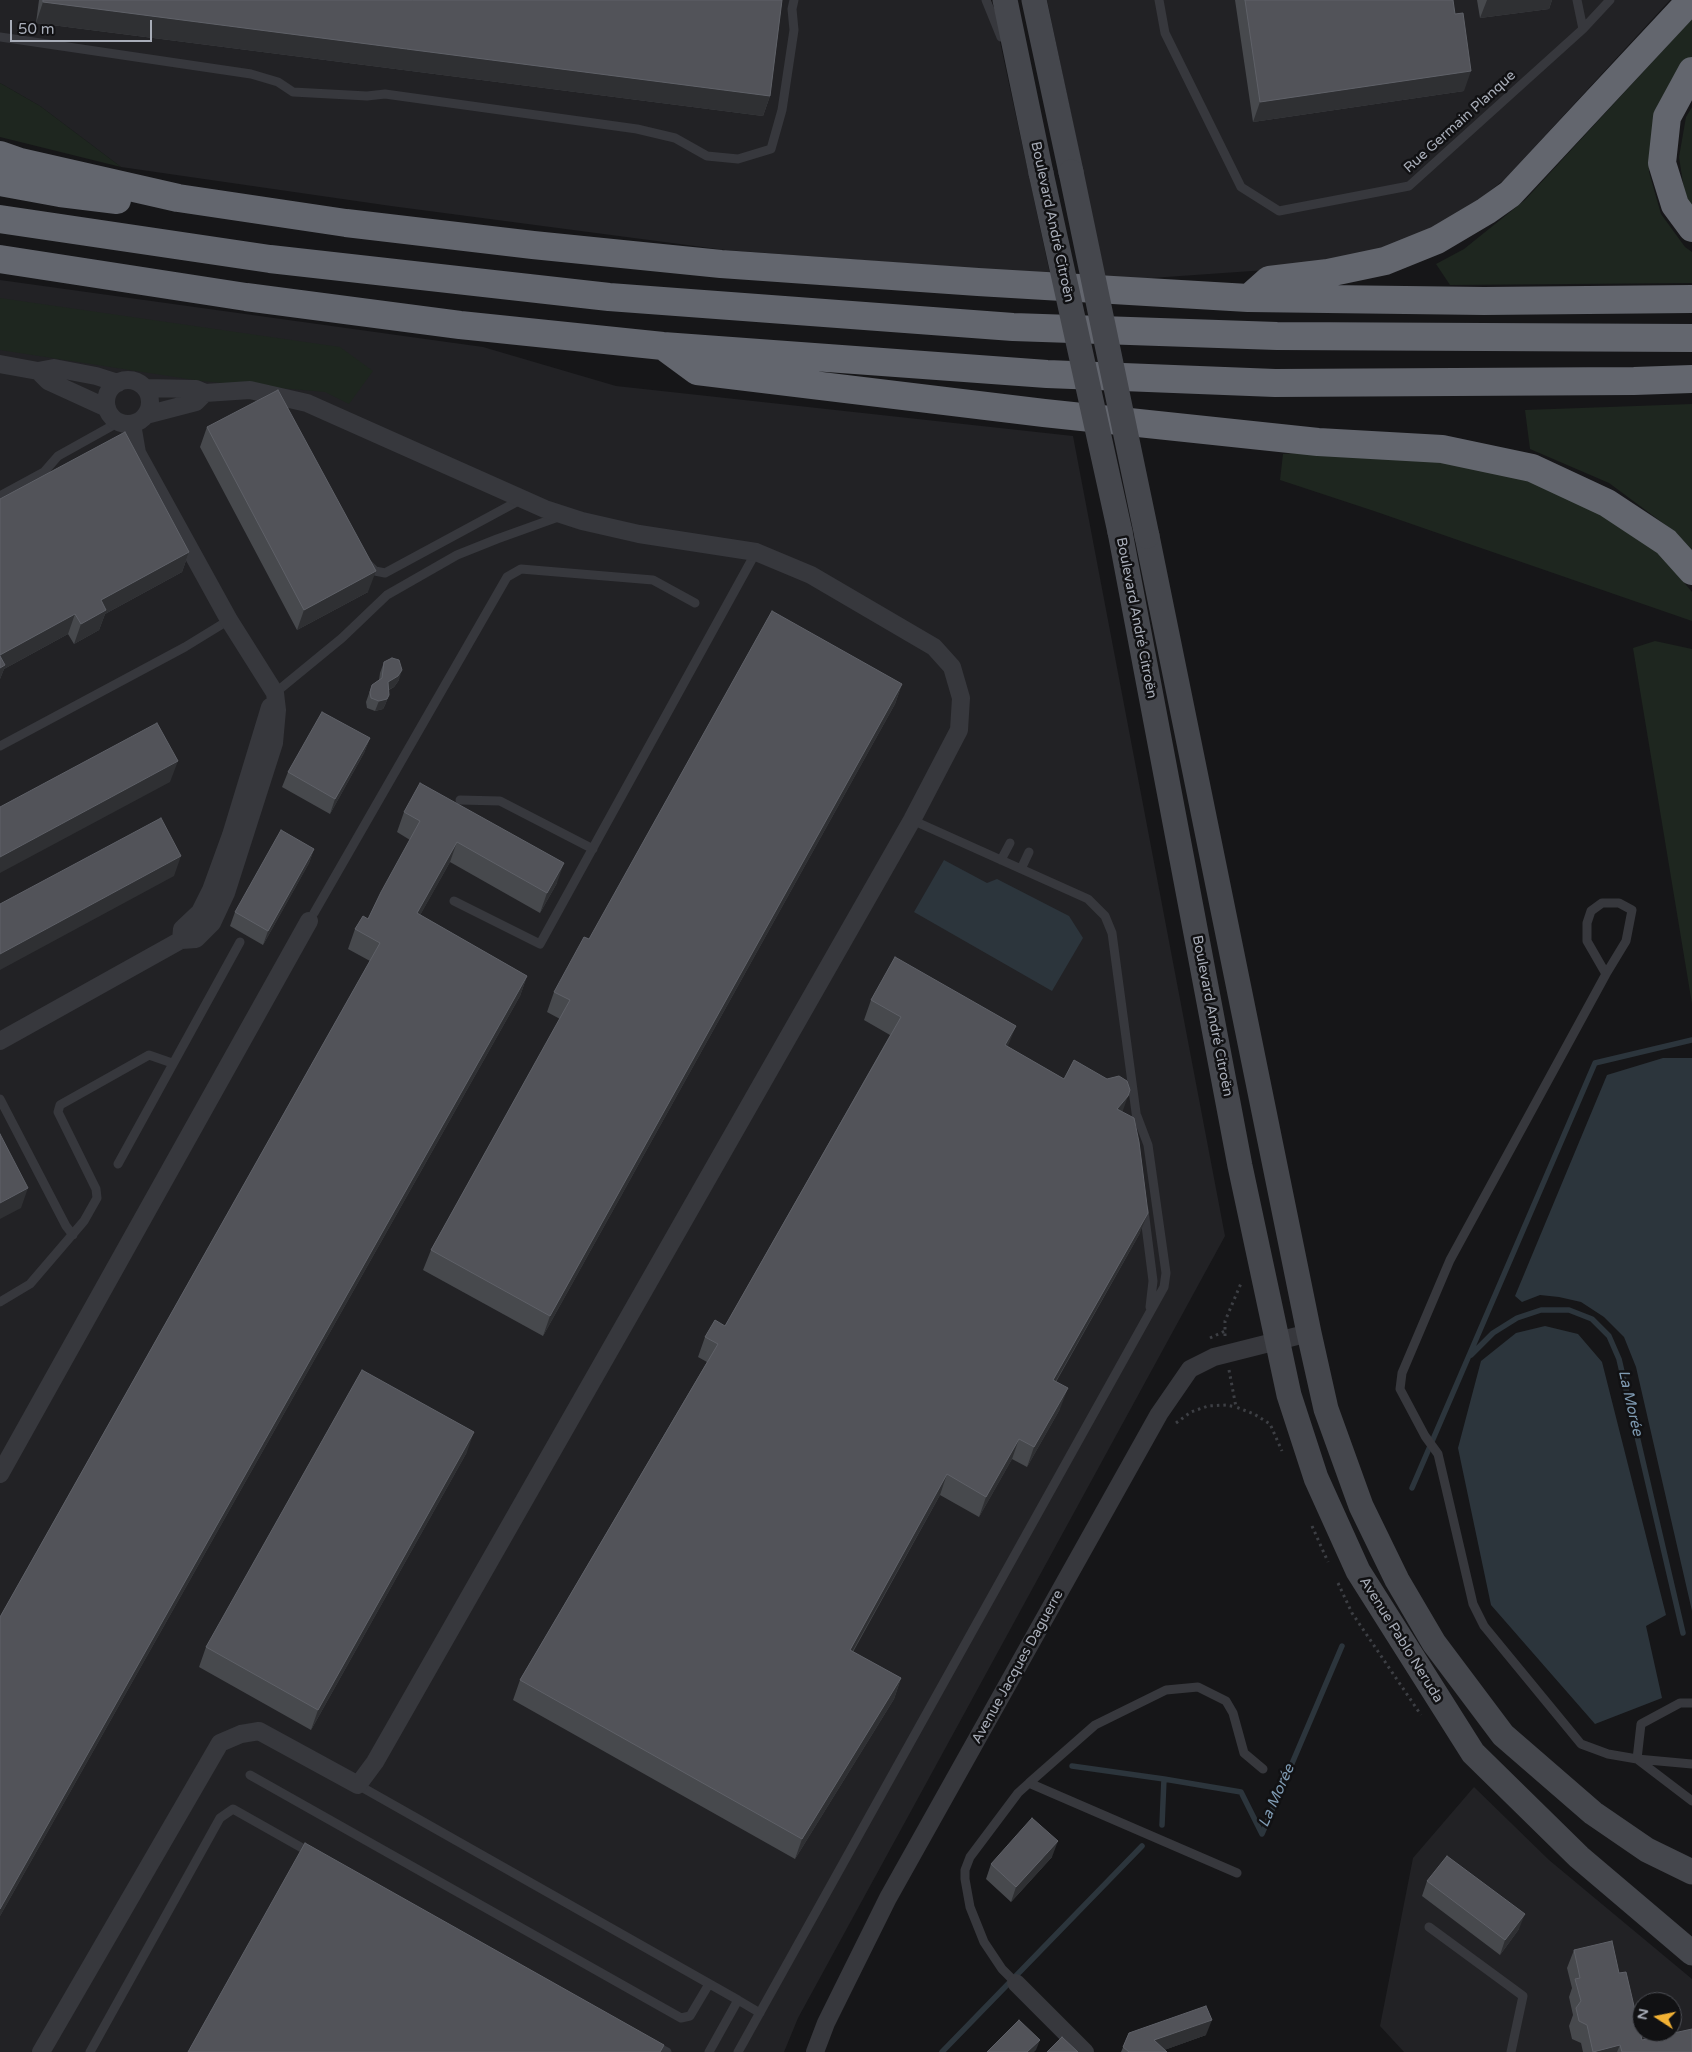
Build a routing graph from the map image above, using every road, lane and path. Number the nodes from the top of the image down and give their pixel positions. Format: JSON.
{"nodes":[{"id":1,"x":794,"y":0,"type":"edge"},
{"id":2,"x":986,"y":0,"type":"edge"},
{"id":3,"x":1005,"y":0,"type":"edge"},
{"id":4,"x":1159,"y":0,"type":"edge"},
{"id":5,"x":1577,"y":0,"type":"edge"},
{"id":6,"x":1610,"y":0,"type":"edge"},
{"id":7,"x":1691,"y":0,"type":"edge"},
{"id":8,"x":1041,"y":9,"type":"edge"},
{"id":9,"x":1582,"y":29,"type":"junction"},
{"id":10,"x":0,"y":37,"type":"edge"},
{"id":11,"x":1692,"y":71,"type":"edge"},
{"id":12,"x":1035,"y":145,"type":"junction"},
{"id":13,"x":0,"y":156,"type":"edge"},
{"id":14,"x":0,"y":182,"type":"edge"},
{"id":15,"x":178,"y":198,"type":"junction"},
{"id":16,"x":0,"y":219,"type":"edge"},
{"id":17,"x":1692,"y":228,"type":"edge"},
{"id":18,"x":0,"y":259,"type":"edge"},
{"id":19,"x":1248,"y":298,"type":"junction"},
{"id":20,"x":1692,"y":299,"type":"edge"},
{"id":21,"x":1692,"y":338,"type":"edge"},
{"id":22,"x":663,"y":346,"type":"junction"},
{"id":23,"x":0,"y":364,"type":"edge"},
{"id":24,"x":38,"y":371,"type":"junction"},
{"id":25,"x":1692,"y":379,"type":"edge"},
{"id":26,"x":118,"y":383,"type":"junction"},
{"id":27,"x":145,"y":388,"type":"junction"},
{"id":28,"x":205,"y":393,"type":"junction"},
{"id":29,"x":107,"y":408,"type":"junction"},
{"id":30,"x":132,"y":420,"type":"junction"},
{"id":31,"x":0,"y":496,"type":"edge"},
{"id":32,"x":522,"y":499,"type":"junction"},
{"id":33,"x":564,"y":515,"type":"junction"},
{"id":34,"x":756,"y":552,"type":"junction"},
{"id":35,"x":363,"y":556,"type":"edge"},
{"id":36,"x":1692,"y":571,"type":"edge"},
{"id":37,"x":695,"y":604,"type":"dead end"},
{"id":38,"x":229,"y":620,"type":"junction"},
{"id":39,"x":275,"y":693,"type":"junction"},
{"id":40,"x":0,"y":746,"type":"edge"},
{"id":41,"x":460,"y":800,"type":"dead end"},
{"id":42,"x":912,"y":820,"type":"junction"},
{"id":43,"x":1010,"y":843,"type":"dead end"},
{"id":44,"x":593,"y":849,"type":"junction"},
{"id":45,"x":1029,"y":852,"type":"dead end"},
{"id":46,"x":1001,"y":860,"type":"junction"},
{"id":47,"x":1021,"y":869,"type":"junction"},
{"id":48,"x":454,"y":901,"type":"dead end"},
{"id":49,"x":311,"y":918,"type":"joint"},
{"id":50,"x":240,"y":942,"type":"dead end"},
{"id":51,"x":1606,"y":974,"type":"junction"},
{"id":52,"x":0,"y":1040,"type":"edge"},
{"id":53,"x":172,"y":1064,"type":"junction"},
{"id":54,"x":0,"y":1099,"type":"edge"},
{"id":55,"x":1137,"y":1116,"type":"junction"},
{"id":56,"x":1136,"y":1141,"type":"edge"},
{"id":57,"x":118,"y":1164,"type":"dead end"},
{"id":58,"x":1279,"y":1194,"type":"joint"},
{"id":59,"x":1142,"y":1196,"type":"edge"},
{"id":60,"x":73,"y":1235,"type":"junction"},
{"id":61,"x":1255,"y":1238,"type":"joint"},
{"id":62,"x":0,"y":1302,"type":"edge"},
{"id":63,"x":1149,"y":1312,"type":"junction"},
{"id":64,"x":1309,"y":1333,"type":"junction"},
{"id":65,"x":1277,"y":1341,"type":"junction"},
{"id":66,"x":1236,"y":1407,"type":"dead end"},
{"id":67,"x":1144,"y":1441,"type":"junction"},
{"id":68,"x":0,"y":1474,"type":"edge"},
{"id":69,"x":1692,"y":1703,"type":"edge"},
{"id":70,"x":1637,"y":1759,"type":"junction"},
{"id":71,"x":1692,"y":1764,"type":"edge"},
{"id":72,"x":1263,"y":1769,"type":"dead end"},
{"id":73,"x":250,"y":1775,"type":"dead end"},
{"id":74,"x":1029,"y":1783,"type":"junction"},
{"id":75,"x":358,"y":1785,"type":"junction"},
{"id":76,"x":1692,"y":1801,"type":"edge"},
{"id":77,"x":318,"y":1857,"type":"edge"},
{"id":78,"x":1692,"y":1872,"type":"edge"},
{"id":79,"x":1237,"y":1874,"type":"dead end"},
{"id":80,"x":1429,"y":1927,"type":"dead end"},
{"id":81,"x":1692,"y":1954,"type":"edge"},
{"id":82,"x":1016,"y":1983,"type":"joint"},
{"id":83,"x":709,"y":1984,"type":"junction"},
{"id":84,"x":738,"y":2000,"type":"junction"},
{"id":85,"x":760,"y":2013,"type":"junction"},
{"id":86,"x":642,"y":2038,"type":"edge"},
{"id":87,"x":41,"y":2052,"type":"edge"},
{"id":88,"x":90,"y":2052,"type":"edge"},
{"id":89,"x":667,"y":2052,"type":"edge"},
{"id":90,"x":709,"y":2052,"type":"edge"},
{"id":91,"x":738,"y":2052,"type":"edge"},
{"id":92,"x":815,"y":2052,"type":"edge"},
{"id":93,"x":1085,"y":2052,"type":"edge"},
{"id":94,"x":1510,"y":2052,"type":"edge"}],
"edges":[{"from":1,"to":10,"type":"lane"},
{"from":2,"to":12,"type":"lane"},
{"from":3,"to":12,"type":"main road","name":"Boulevard André Citroën"},
{"from":4,"to":9,"type":"lane","name":"Rue Germain Planque"},
{"from":5,"to":9,"type":"lane"},
{"from":6,"to":9,"type":"lane","name":"Rue Germain Planque"},
{"from":7,"to":19,"type":"highway"},
{"from":8,"to":58,"type":"main road","name":"Boulevard André Citroën","bridge":true},
{"from":11,"to":17,"type":"highway"},
{"from":12,"to":61,"type":"main road","name":"Boulevard André Citroën","bridge":true},
{"from":13,"to":15,"type":"highway"},
{"from":14,"to":15,"type":"highway"},
{"from":15,"to":19,"type":"highway"},
{"from":16,"to":21,"type":"highway"},
{"from":18,"to":22,"type":"highway"},
{"from":19,"to":20,"type":"highway"},
{"from":22,"to":25,"type":"highway"},
{"from":22,"to":36,"type":"highway"},
{"from":23,"to":24,"type":"street"},
{"from":24,"to":26,"type":"street"},
{"from":24,"to":29,"type":"street"},
{"from":26,"to":27,"type":"street"},
{"from":26,"to":29,"type":"street"},
{"from":27,"to":28,"type":"street"},
{"from":27,"to":30,"type":"street"},
{"from":28,"to":30,"type":"street"},
{"from":28,"to":32,"type":"street"},
{"from":29,"to":30,"type":"street"},
{"from":30,"to":31,"type":"lane"},
{"from":30,"to":38,"type":"street"},
{"from":32,"to":33,"type":"street"},
{"from":32,"to":35,"type":"lane"},
{"from":33,"to":34,"type":"street"},
{"from":33,"to":39,"type":"lane"},
{"from":34,"to":42,"type":"street"},
{"from":34,"to":44,"type":"lane"},
{"from":37,"to":49,"type":"lane"},
{"from":38,"to":39,"type":"street"},
{"from":38,"to":40,"type":"lane"},
{"from":39,"to":52,"type":"street"},
{"from":41,"to":44,"type":"lane"},
{"from":42,"to":46,"type":"lane"},
{"from":42,"to":75,"type":"street"},
{"from":43,"to":46,"type":"lane"},
{"from":44,"to":48,"type":"lane"},
{"from":45,"to":47,"type":"lane"},
{"from":46,"to":47,"type":"lane"},
{"from":47,"to":55,"type":"lane"},
{"from":49,"to":68,"type":"street"},
{"from":50,"to":53,"type":"lane"},
{"from":51,"to":51,"type":"lane"},
{"from":51,"to":70,"type":"lane"},
{"from":53,"to":57,"type":"lane"},
{"from":53,"to":60,"type":"lane"},
{"from":54,"to":60,"type":"lane"},
{"from":55,"to":56,"type":"lane"},
{"from":55,"to":63,"type":"lane"},
{"from":58,"to":64,"type":"main road","name":"Avenue Pablo Neruda"},
{"from":59,"to":63,"type":"lane"},
{"from":60,"to":62,"type":"lane"},
{"from":61,"to":65,"type":"main road","name":"Avenue Pablo Neruda"},
{"from":63,"to":85,"type":"lane"},
{"from":64,"to":65,"type":"street","name":"Avenue Jacques Daguerre"},
{"from":64,"to":78,"type":"main road","name":"Avenue Pablo Neruda"},
{"from":65,"to":67,"type":"street","name":"Avenue Jacques Daguerre"},
{"from":65,"to":81,"type":"main road","name":"Avenue Pablo Neruda"},
{"from":66,"to":67,"type":"path"},
{"from":67,"to":92,"type":"street","name":"Avenue Jacques Daguerre"},
{"from":69,"to":70,"type":"lane"},
{"from":70,"to":71,"type":"lane"},
{"from":70,"to":76,"type":"lane"},
{"from":72,"to":74,"type":"lane"},
{"from":73,"to":83,"type":"lane"},
{"from":74,"to":79,"type":"lane"},
{"from":74,"to":82,"type":"lane"},
{"from":75,"to":83,"type":"lane"},
{"from":75,"to":87,"type":"street"},
{"from":77,"to":88,"type":"lane"},
{"from":80,"to":94,"type":"lane"},
{"from":82,"to":93,"type":"street"},
{"from":83,"to":84,"type":"lane"},
{"from":84,"to":85,"type":"lane"},
{"from":84,"to":90,"type":"lane"},
{"from":85,"to":91,"type":"lane"},
{"from":86,"to":89,"type":"lane"}]}
